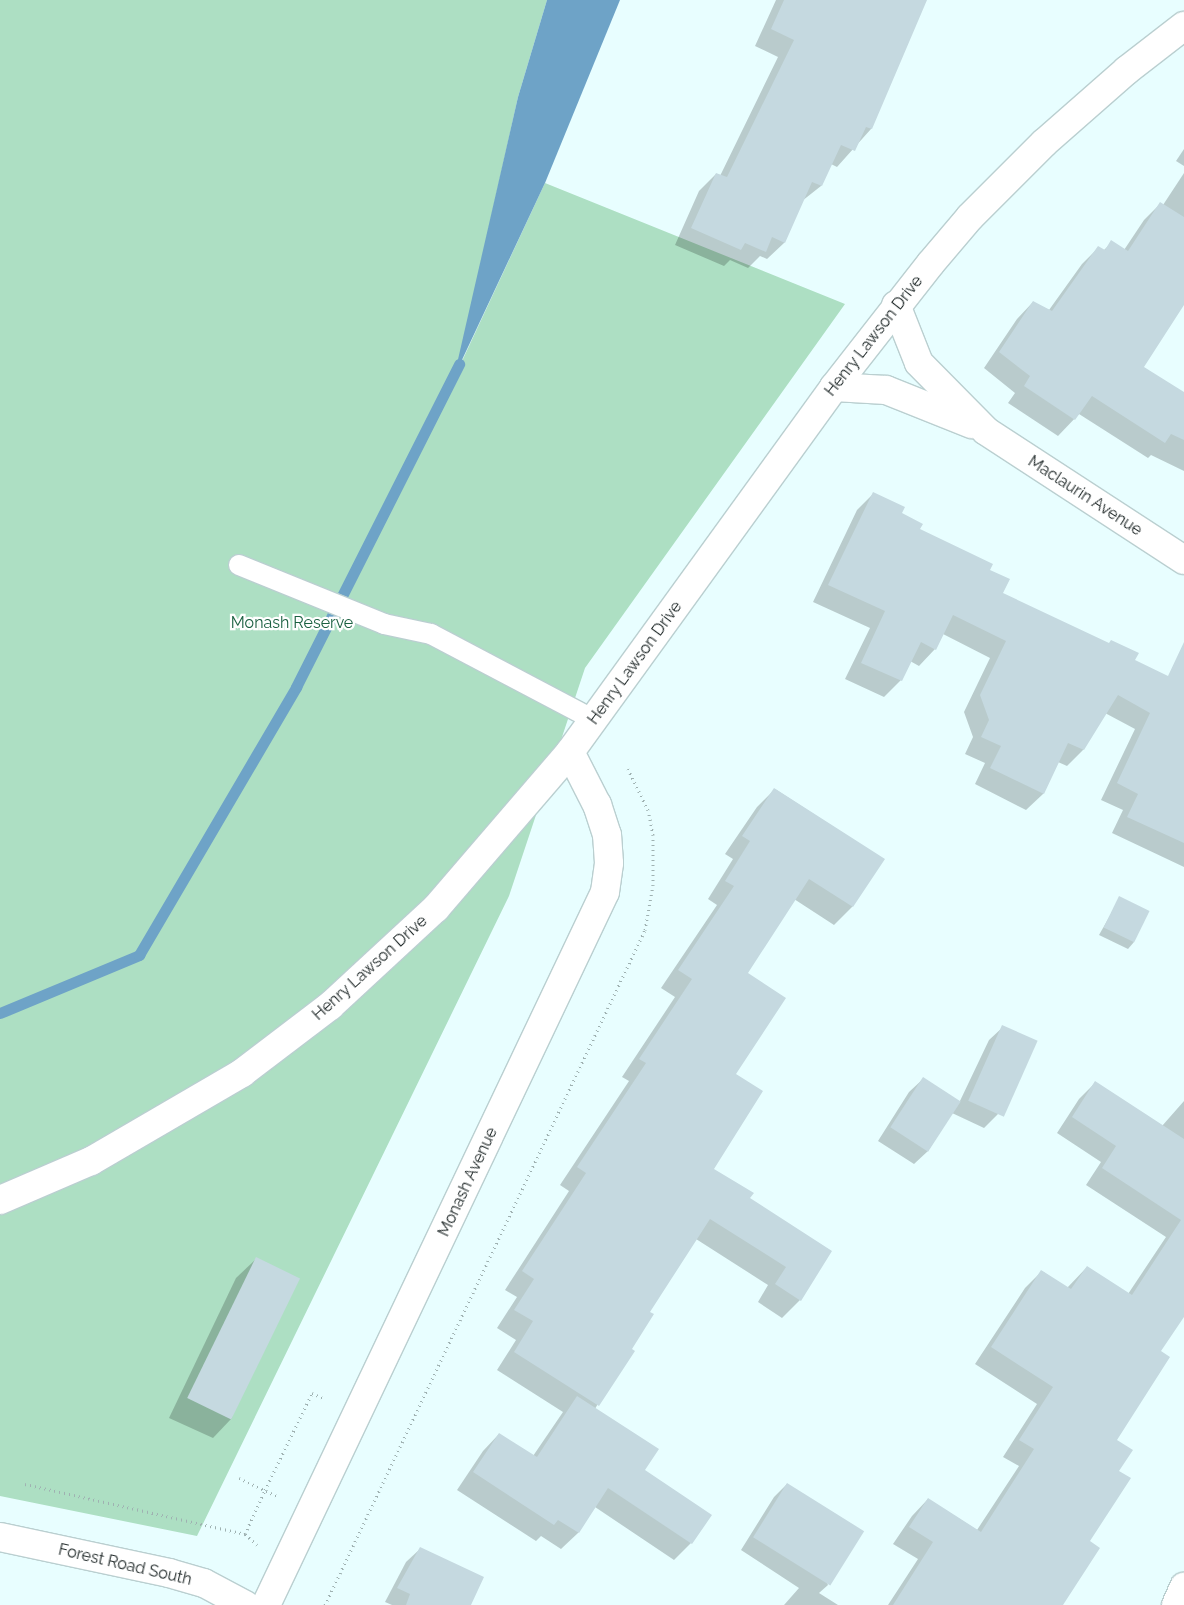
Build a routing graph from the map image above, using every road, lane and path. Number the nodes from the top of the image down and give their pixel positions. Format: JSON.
{"nodes":[{"id":1,"x":1184,"y":26,"type":"edge"},
{"id":2,"x":896,"y":305,"type":"junction"},
{"id":3,"x":834,"y":387,"type":"junction"},
{"id":4,"x":986,"y":431,"type":"junction"},
{"id":5,"x":1184,"y":560,"type":"edge"},
{"id":6,"x":239,"y":565,"type":"dead end"},
{"id":7,"x":594,"y":720,"type":"junction"},
{"id":8,"x":570,"y":752,"type":"junction"},
{"id":9,"x":628,"y":769,"type":"dead end"},
{"id":10,"x":0,"y":1200,"type":"edge"},
{"id":11,"x":239,"y":1478,"type":"dead end"},
{"id":12,"x":25,"y":1484,"type":"dead end"},
{"id":13,"x":282,"y":1498,"type":"dead end"},
{"id":14,"x":245,"y":1534,"type":"dead end"},
{"id":15,"x":0,"y":1537,"type":"edge"},
{"id":16,"x":1184,"y":1587,"type":"edge"},
{"id":17,"x":245,"y":1605,"type":"edge"},
{"id":18,"x":266,"y":1605,"type":"edge"},
{"id":19,"x":324,"y":1605,"type":"edge"},
{"id":20,"x":1176,"y":1605,"type":"edge"}],
"edges":[{"from":1,"to":2,"type":"street","name":"Henry Lawson Drive"},
{"from":2,"to":3,"type":"street","name":"Henry Lawson Drive"},
{"from":2,"to":4,"type":"street","name":"Maclaurin Avenue"},
{"from":3,"to":4,"type":"street","name":"Maclaurin Avenue"},
{"from":3,"to":7,"type":"street","name":"Henry Lawson Drive"},
{"from":4,"to":5,"type":"street","name":"Maclaurin Avenue"},
{"from":6,"to":7,"type":"lane"},
{"from":7,"to":8,"type":"street","name":"Henry Lawson Drive"},
{"from":8,"to":10,"type":"street","name":"Henry Lawson Drive"},
{"from":8,"to":18,"type":"street","name":"Monash Avenue"},
{"from":9,"to":19,"type":"path"},
{"from":11,"to":13,"type":"path"},
{"from":12,"to":14,"type":"path"},
{"from":15,"to":17,"type":"street","name":"Forest Road South"},
{"from":16,"to":20,"type":"street"}]}
